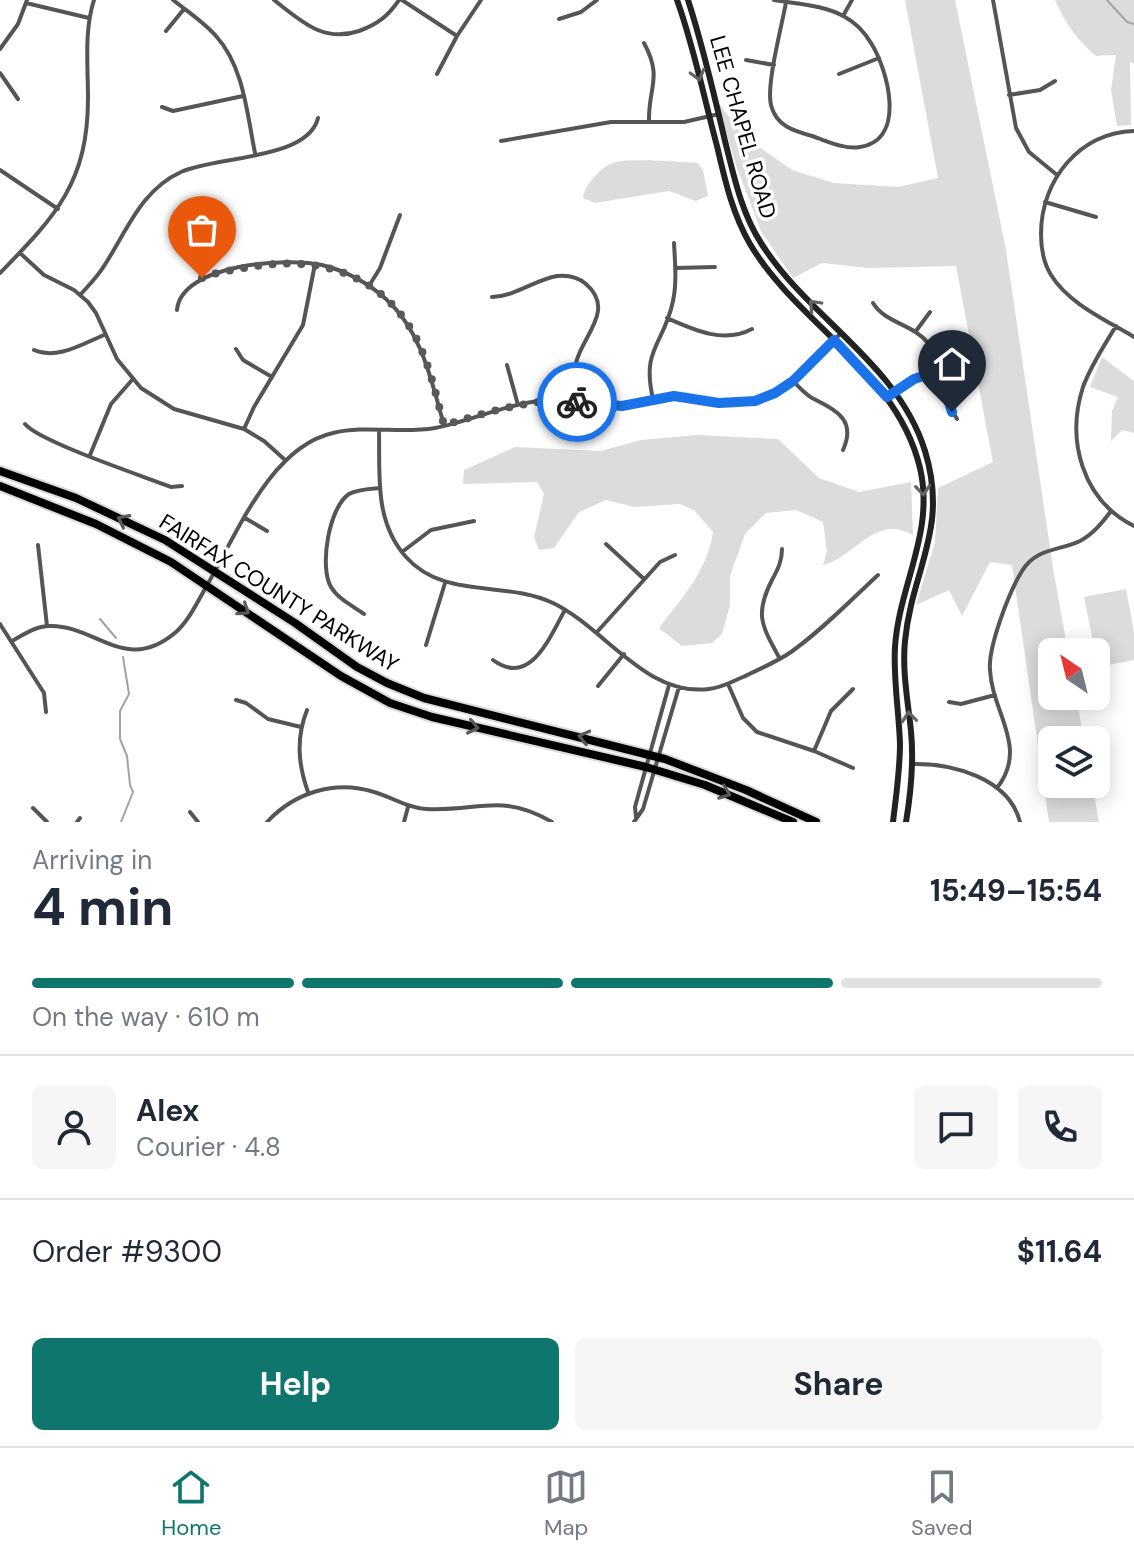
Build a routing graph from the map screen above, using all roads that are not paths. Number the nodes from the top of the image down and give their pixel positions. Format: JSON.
{"nodes":[{"id":1,"x":94,"y":0,"type":"edge"},
{"id":2,"x":173,"y":0,"type":"edge"},
{"id":3,"x":274,"y":0,"type":"edge"},
{"id":4,"x":400,"y":0,"type":"edge"},
{"id":5,"x":481,"y":0,"type":"edge"},
{"id":6,"x":597,"y":0,"type":"edge"},
{"id":7,"x":687,"y":0,"type":"edge"},
{"id":8,"x":774,"y":0,"type":"edge"},
{"id":9,"x":852,"y":0,"type":"edge"},
{"id":10,"x":993,"y":0,"type":"edge"},
{"id":11,"x":678,"y":1,"type":"edge"},
{"id":12,"x":27,"y":2,"type":"edge"},
{"id":13,"x":786,"y":2,"type":"junction"},
{"id":14,"x":184,"y":9,"type":"junction"},
{"id":15,"x":843,"y":16,"type":"junction"},
{"id":16,"x":89,"y":18,"type":"junction"},
{"id":17,"x":559,"y":19,"type":"dead end"},
{"id":18,"x":166,"y":31,"type":"dead end"},
{"id":19,"x":457,"y":36,"type":"junction"},
{"id":20,"x":644,"y":43,"type":"dead end"},
{"id":21,"x":0,"y":49,"type":"edge"},
{"id":22,"x":879,"y":58,"type":"junction"},
{"id":23,"x":746,"y":60,"type":"dead end"},
{"id":24,"x":774,"y":65,"type":"junction"},
{"id":25,"x":0,"y":73,"type":"edge"},
{"id":26,"x":437,"y":74,"type":"dead end"},
{"id":27,"x":839,"y":74,"type":"dead end"},
{"id":28,"x":1055,"y":81,"type":"dead end"},
{"id":29,"x":1009,"y":95,"type":"junction"},
{"id":30,"x":243,"y":96,"type":"junction"},
{"id":31,"x":18,"y":99,"type":"dead end"},
{"id":32,"x":162,"y":107,"type":"dead end"},
{"id":33,"x":719,"y":114,"type":"junction"},
{"id":34,"x":709,"y":116,"type":"junction"},
{"id":35,"x":318,"y":118,"type":"dead end"},
{"id":36,"x":649,"y":122,"type":"junction"},
{"id":37,"x":1134,"y":131,"type":"edge"},
{"id":38,"x":501,"y":141,"type":"dead end"},
{"id":39,"x":256,"y":154,"type":"junction"},
{"id":40,"x":0,"y":170,"type":"edge"},
{"id":41,"x":1057,"y":175,"type":"junction"},
{"id":42,"x":1045,"y":202,"type":"junction"},
{"id":43,"x":58,"y":209,"type":"junction"},
{"id":44,"x":400,"y":215,"type":"dead end"},
{"id":45,"x":1096,"y":217,"type":"dead end"},
{"id":46,"x":674,"y":243,"type":"dead end"},
{"id":47,"x":20,"y":253,"type":"junction"},
{"id":48,"x":315,"y":264,"type":"junction"},
{"id":49,"x":715,"y":267,"type":"dead end"},
{"id":50,"x":675,"y":268,"type":"junction"},
{"id":51,"x":0,"y":273,"type":"edge"},
{"id":52,"x":369,"y":286,"type":"junction"},
{"id":53,"x":81,"y":294,"type":"junction"},
{"id":54,"x":492,"y":297,"type":"dead end"},
{"id":55,"x":873,"y":303,"type":"dead end"},
{"id":56,"x":177,"y":310,"type":"dead end"},
{"id":57,"x":930,"y":312,"type":"dead end"},
{"id":58,"x":667,"y":318,"type":"junction"},
{"id":59,"x":1116,"y":326,"type":"junction"},
{"id":60,"x":752,"y":329,"type":"dead end"},
{"id":61,"x":916,"y":331,"type":"junction"},
{"id":62,"x":841,"y":333,"type":"junction"},
{"id":63,"x":104,"y":335,"type":"junction"},
{"id":64,"x":1134,"y":337,"type":"edge"},
{"id":65,"x":834,"y":340,"type":"junction"},
{"id":66,"x":236,"y":349,"type":"dead end"},
{"id":67,"x":34,"y":350,"type":"dead end"},
{"id":68,"x":507,"y":365,"type":"dead end"},
{"id":69,"x":939,"y":371,"type":"junction"},
{"id":70,"x":272,"y":377,"type":"junction"},
{"id":71,"x":132,"y":380,"type":"junction"},
{"id":72,"x":793,"y":381,"type":"junction"},
{"id":73,"x":895,"y":391,"type":"junction"},
{"id":74,"x":887,"y":397,"type":"junction"},
{"id":75,"x":653,"y":399,"type":"junction"},
{"id":76,"x":572,"y":401,"type":"junction"},
{"id":77,"x":518,"y":405,"type":"junction"},
{"id":78,"x":957,"y":419,"type":"dead end"},
{"id":79,"x":25,"y":424,"type":"dead end"},
{"id":80,"x":444,"y":425,"type":"junction"},
{"id":81,"x":244,"y":429,"type":"junction"},
{"id":82,"x":379,"y":430,"type":"junction"},
{"id":83,"x":843,"y":450,"type":"dead end"},
{"id":84,"x":90,"y":455,"type":"junction"},
{"id":85,"x":285,"y":459,"type":"junction"},
{"id":86,"x":0,"y":471,"type":"edge"},
{"id":87,"x":0,"y":486,"type":"edge"},
{"id":88,"x":182,"y":486,"type":"dead end"},
{"id":89,"x":380,"y":488,"type":"junction"},
{"id":90,"x":1111,"y":511,"type":"junction"},
{"id":91,"x":245,"y":518,"type":"junction"},
{"id":92,"x":474,"y":521,"type":"dead end"},
{"id":93,"x":1134,"y":526,"type":"edge"},
{"id":94,"x":267,"y":531,"type":"dead end"},
{"id":95,"x":606,"y":544,"type":"dead end"},
{"id":96,"x":38,"y":545,"type":"dead end"},
{"id":97,"x":782,"y":549,"type":"dead end"},
{"id":98,"x":402,"y":552,"type":"junction"},
{"id":99,"x":675,"y":555,"type":"dead end"},
{"id":100,"x":216,"y":571,"type":"junction"},
{"id":101,"x":878,"y":575,"type":"dead end"},
{"id":102,"x":644,"y":579,"type":"junction"},
{"id":103,"x":445,"y":583,"type":"junction"},
{"id":104,"x":207,"y":585,"type":"junction"},
{"id":105,"x":902,"y":606,"type":"junction"},
{"id":106,"x":911,"y":609,"type":"junction"},
{"id":107,"x":565,"y":610,"type":"junction"},
{"id":108,"x":364,"y":614,"type":"dead end"},
{"id":109,"x":0,"y":624,"type":"edge"},
{"id":110,"x":47,"y":626,"type":"junction"},
{"id":111,"x":597,"y":632,"type":"junction"},
{"id":112,"x":12,"y":641,"type":"junction"},
{"id":113,"x":426,"y":645,"type":"dead end"},
{"id":114,"x":624,"y":654,"type":"junction"},
{"id":115,"x":780,"y":659,"type":"junction"},
{"id":116,"x":493,"y":660,"type":"dead end"},
{"id":117,"x":728,"y":684,"type":"junction"},
{"id":118,"x":669,"y":685,"type":"junction"},
{"id":119,"x":598,"y":686,"type":"dead end"},
{"id":120,"x":679,"y":687,"type":"junction"},
{"id":121,"x":853,"y":689,"type":"dead end"},
{"id":122,"x":995,"y":695,"type":"junction"},
{"id":123,"x":236,"y":700,"type":"dead end"},
{"id":124,"x":949,"y":702,"type":"dead end"},
{"id":125,"x":307,"y":710,"type":"dead end"},
{"id":126,"x":46,"y":712,"type":"dead end"},
{"id":127,"x":301,"y":727,"type":"junction"},
{"id":128,"x":814,"y":751,"type":"junction"},
{"id":129,"x":654,"y":755,"type":"junction"},
{"id":130,"x":912,"y":764,"type":"junction"},
{"id":131,"x":853,"y":768,"type":"dead end"},
{"id":132,"x":651,"y":769,"type":"junction"},
{"id":133,"x":997,"y":788,"type":"junction"},
{"id":134,"x":308,"y":792,"type":"junction"},
{"id":135,"x":408,"y":807,"type":"junction"},
{"id":136,"x":33,"y":808,"type":"dead end"},
{"id":137,"x":190,"y":812,"type":"dead end"},
{"id":138,"x":635,"y":820,"type":"edge"},
{"id":139,"x":47,"y":822,"type":"edge"},
{"id":140,"x":198,"y":822,"type":"edge"},
{"id":141,"x":267,"y":822,"type":"edge"},
{"id":142,"x":404,"y":822,"type":"edge"},
{"id":143,"x":552,"y":822,"type":"edge"},
{"id":144,"x":793,"y":822,"type":"edge"},
{"id":145,"x":816,"y":822,"type":"edge"},
{"id":146,"x":893,"y":822,"type":"edge"},
{"id":147,"x":906,"y":822,"type":"edge"},
{"id":148,"x":1020,"y":822,"type":"edge"}],
"edges":[{"from":1,"to":16,"type":"street"},
{"from":2,"to":14,"type":"street"},
{"from":3,"to":4,"type":"street"},
{"from":4,"to":19,"type":"street"},
{"from":5,"to":19,"type":"street"},
{"from":6,"to":17,"type":"street"},
{"from":7,"to":11,"type":"street"},
{"from":7,"to":33,"type":"main road","name":"LEE CHAPEL ROAD"},
{"from":8,"to":13,"type":"street"},
{"from":9,"to":15,"type":"street"},
{"from":10,"to":29,"type":"street"},
{"from":11,"to":34,"type":"main road","name":"LEE CHAPEL ROAD","one_way":true},
{"from":12,"to":16,"type":"street"},
{"from":12,"to":21,"type":"street"},
{"from":13,"to":15,"type":"street"},
{"from":13,"to":24,"type":"street"},
{"from":14,"to":18,"type":"street"},
{"from":14,"to":30,"type":"street"},
{"from":15,"to":22,"type":"street"},
{"from":16,"to":43,"type":"street"},
{"from":19,"to":26,"type":"street"},
{"from":20,"to":36,"type":"street"},
{"from":22,"to":24,"type":"street"},
{"from":22,"to":27,"type":"street"},
{"from":23,"to":24,"type":"street"},
{"from":25,"to":31,"type":"street"},
{"from":28,"to":29,"type":"street"},
{"from":29,"to":41,"type":"street"},
{"from":30,"to":32,"type":"street"},
{"from":30,"to":39,"type":"street"},
{"from":33,"to":34,"type":"street"},
{"from":62,"to":33,"type":"main road","name":"LEE CHAPEL ROAD","one_way":true},
{"from":34,"to":36,"type":"street"},
{"from":34,"to":65,"type":"main road","name":"LEE CHAPEL ROAD"},
{"from":35,"to":39,"type":"street"},
{"from":36,"to":38,"type":"street"},
{"from":37,"to":41,"type":"street"},
{"from":39,"to":53,"type":"street"},
{"from":40,"to":43,"type":"street"},
{"from":41,"to":42,"type":"street"},
{"from":42,"to":45,"type":"street"},
{"from":42,"to":59,"type":"street"},
{"from":43,"to":47,"type":"street"},
{"from":44,"to":52,"type":"street"},
{"from":46,"to":50,"type":"street"},
{"from":47,"to":51,"type":"street"},
{"from":47,"to":53,"type":"street"},
{"from":48,"to":52,"type":"street"},
{"from":48,"to":56,"type":"street"},
{"from":48,"to":70,"type":"street"},
{"from":49,"to":50,"type":"street"},
{"from":50,"to":58,"type":"street"},
{"from":52,"to":80,"type":"street"},
{"from":53,"to":63,"type":"street"},
{"from":54,"to":76,"type":"street"},
{"from":55,"to":61,"type":"street"},
{"from":57,"to":61,"type":"street"},
{"from":58,"to":60,"type":"street"},
{"from":58,"to":75,"type":"street"},
{"from":59,"to":64,"type":"street"},
{"from":59,"to":90,"type":"street"},
{"from":61,"to":69,"type":"street"},
{"from":62,"to":65,"type":"street"},
{"from":62,"to":73,"type":"main road","name":"LEE CHAPEL ROAD"},
{"from":63,"to":67,"type":"street"},
{"from":63,"to":71,"type":"street"},
{"from":65,"to":72,"type":"street"},
{"from":65,"to":74,"type":"main road","name":"LEE CHAPEL ROAD"},
{"from":66,"to":70,"type":"street"},
{"from":68,"to":77,"type":"street"},
{"from":69,"to":73,"type":"street"},
{"from":69,"to":78,"type":"street"},
{"from":70,"to":81,"type":"street"},
{"from":71,"to":81,"type":"street"},
{"from":71,"to":84,"type":"street"},
{"from":72,"to":75,"type":"street"},
{"from":72,"to":83,"type":"street"},
{"from":73,"to":74,"type":"street"},
{"from":73,"to":106,"type":"main road","name":"LEE CHAPEL ROAD"},
{"from":74,"to":105,"type":"main road","name":"LEE CHAPEL ROAD","one_way":true},
{"from":75,"to":76,"type":"street"},
{"from":76,"to":77,"type":"street"},
{"from":77,"to":80,"type":"street"},
{"from":79,"to":84,"type":"street"},
{"from":80,"to":82,"type":"street"},
{"from":81,"to":85,"type":"street"},
{"from":82,"to":85,"type":"street"},
{"from":82,"to":89,"type":"street"},
{"from":84,"to":88,"type":"street"},
{"from":85,"to":91,"type":"street"},
{"from":100,"to":86,"type":"highway","name":"FAIRFAX COUNTY PARKWAY","one_way":true},
{"from":87,"to":104,"type":"highway","name":"FAIRFAX COUNTY PARKWAY"},
{"from":89,"to":98,"type":"street"},
{"from":89,"to":108,"type":"street"},
{"from":90,"to":93,"type":"street"},
{"from":90,"to":122,"type":"street"},
{"from":91,"to":94,"type":"street"},
{"from":91,"to":100,"type":"street"},
{"from":92,"to":98,"type":"street"},
{"from":95,"to":102,"type":"street"},
{"from":96,"to":110,"type":"street"},
{"from":97,"to":115,"type":"street"},
{"from":98,"to":103,"type":"street"},
{"from":99,"to":102,"type":"street"},
{"from":100,"to":104,"type":"street"},
{"from":129,"to":100,"type":"highway","name":"FAIRFAX COUNTY PARKWAY","one_way":true},
{"from":101,"to":115,"type":"street"},
{"from":102,"to":111,"type":"street"},
{"from":103,"to":107,"type":"street"},
{"from":103,"to":113,"type":"street"},
{"from":104,"to":110,"type":"street"},
{"from":104,"to":132,"type":"highway","name":"FAIRFAX COUNTY PARKWAY","one_way":true},
{"from":105,"to":106,"type":"main road"},
{"from":105,"to":146,"type":"main road","name":"LEE CHAPEL ROAD"},
{"from":130,"to":106,"type":"main road","name":"LEE CHAPEL ROAD","one_way":true},
{"from":107,"to":111,"type":"street"},
{"from":107,"to":116,"type":"street"},
{"from":109,"to":112,"type":"street"},
{"from":110,"to":112,"type":"street"},
{"from":111,"to":114,"type":"street"},
{"from":112,"to":126,"type":"street"},
{"from":114,"to":118,"type":"street"},
{"from":114,"to":119,"type":"street"},
{"from":115,"to":117,"type":"street"},
{"from":117,"to":120,"type":"street"},
{"from":117,"to":128,"type":"street"},
{"from":118,"to":120,"type":"street"},
{"from":118,"to":129,"type":"street"},
{"from":120,"to":129,"type":"street"},
{"from":121,"to":128,"type":"street"},
{"from":122,"to":124,"type":"street"},
{"from":122,"to":133,"type":"street"},
{"from":123,"to":127,"type":"street"},
{"from":125,"to":127,"type":"street"},
{"from":127,"to":134,"type":"street"},
{"from":128,"to":131,"type":"street"},
{"from":129,"to":132,"type":"street"},
{"from":129,"to":132,"type":"street"},
{"from":129,"to":145,"type":"highway","name":"FAIRFAX COUNTY PARKWAY"},
{"from":130,"to":133,"type":"street"},
{"from":130,"to":147,"type":"main road","name":"LEE CHAPEL ROAD"},
{"from":132,"to":138,"type":"street"},
{"from":132,"to":138,"type":"street"},
{"from":132,"to":144,"type":"highway","name":"FAIRFAX COUNTY PARKWAY","one_way":true},
{"from":133,"to":148,"type":"street"},
{"from":134,"to":135,"type":"street"},
{"from":134,"to":141,"type":"street"},
{"from":135,"to":142,"type":"street"},
{"from":135,"to":143,"type":"street"},
{"from":136,"to":139,"type":"street"},
{"from":137,"to":140,"type":"street"}]}
